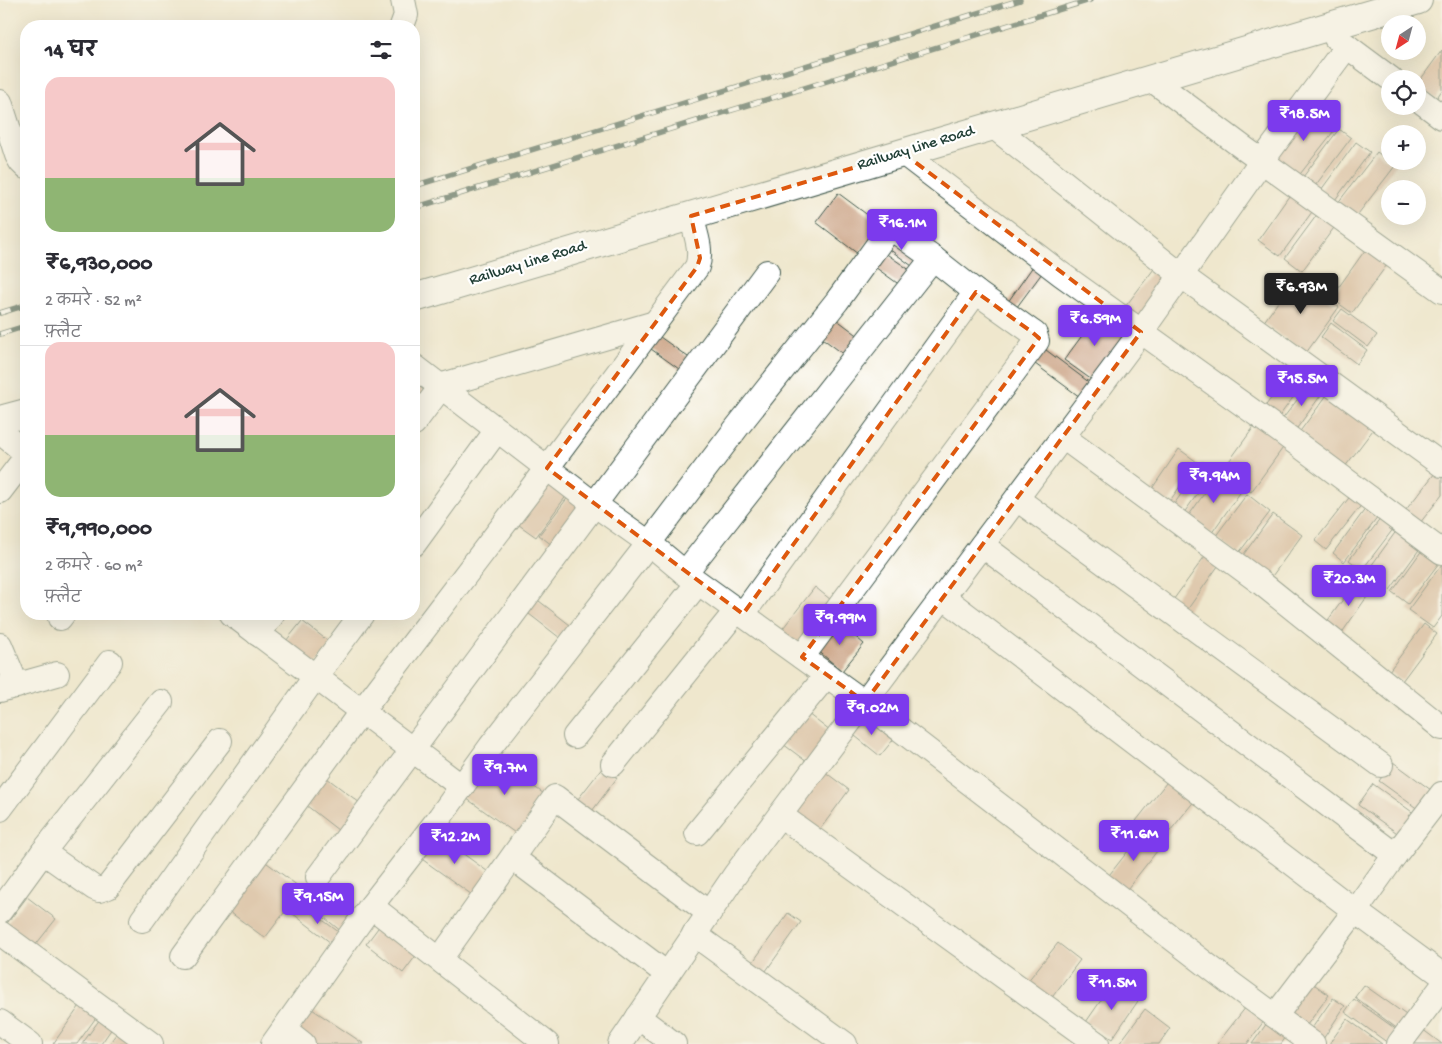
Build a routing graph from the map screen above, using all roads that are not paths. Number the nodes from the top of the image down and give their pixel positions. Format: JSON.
{"nodes":[{"id":1,"x":403,"y":0,"type":"edge"},
{"id":2,"x":1418,"y":0,"type":"edge"},
{"id":3,"x":404,"y":20,"type":"edge"},
{"id":4,"x":1323,"y":28,"type":"junction"},
{"id":5,"x":1347,"y":46,"type":"junction"},
{"id":6,"x":1381,"y":72,"type":"edge"},
{"id":7,"x":1151,"y":79,"type":"junction"},
{"id":8,"x":0,"y":102,"type":"edge"},
{"id":9,"x":1426,"y":105,"type":"edge"},
{"id":10,"x":1442,"y":117,"type":"edge"},
{"id":11,"x":993,"y":126,"type":"junction"},
{"id":12,"x":903,"y":153,"type":"junction"},
{"id":13,"x":20,"y":160,"type":"edge"},
{"id":14,"x":1262,"y":161,"type":"junction"},
{"id":15,"x":691,"y":216,"type":"junction"},
{"id":16,"x":933,"y":258,"type":"junction"},
{"id":17,"x":767,"y":272,"type":"dead end"},
{"id":18,"x":1182,"y":276,"type":"junction"},
{"id":19,"x":1442,"y":291,"type":"edge"},
{"id":20,"x":976,"y":292,"type":"junction"},
{"id":21,"x":420,"y":296,"type":"edge"},
{"id":22,"x":655,"y":323,"type":"junction"},
{"id":23,"x":1141,"y":332,"type":"junction"},
{"id":24,"x":420,"y":371,"type":"edge"},
{"id":25,"x":441,"y":387,"type":"junction"},
{"id":26,"x":20,"y":415,"type":"edge"},
{"id":27,"x":420,"y":415,"type":"edge"},
{"id":28,"x":0,"y":420,"type":"edge"},
{"id":29,"x":498,"y":430,"type":"junction"},
{"id":30,"x":0,"y":432,"type":"edge"},
{"id":31,"x":1063,"y":437,"type":"junction"},
{"id":32,"x":20,"y":448,"type":"edge"},
{"id":33,"x":1442,"y":465,"type":"edge"},
{"id":34,"x":20,"y":466,"type":"edge"},
{"id":35,"x":547,"y":468,"type":"junction"},
{"id":36,"x":0,"y":491,"type":"edge"},
{"id":37,"x":1017,"y":498,"type":"junction"},
{"id":38,"x":594,"y":504,"type":"junction"},
{"id":39,"x":420,"y":536,"type":"edge"},
{"id":40,"x":649,"y":543,"type":"junction"},
{"id":41,"x":982,"y":545,"type":"junction"},
{"id":42,"x":1442,"y":552,"type":"edge"},
{"id":43,"x":692,"y":578,"type":"junction"},
{"id":44,"x":943,"y":597,"type":"junction"},
{"id":45,"x":740,"y":612,"type":"junction"},
{"id":46,"x":240,"y":620,"type":"edge"},
{"id":47,"x":268,"y":620,"type":"edge"},
{"id":48,"x":358,"y":620,"type":"edge"},
{"id":49,"x":258,"y":634,"type":"junction"},
{"id":50,"x":0,"y":645,"type":"edge"},
{"id":51,"x":802,"y":657,"type":"junction"},
{"id":52,"x":110,"y":662,"type":"dead end"},
{"id":53,"x":56,"y":674,"type":"dead end"},
{"id":54,"x":828,"y":675,"type":"junction"},
{"id":55,"x":315,"y":677,"type":"junction"},
{"id":56,"x":8,"y":688,"type":"edge"},
{"id":57,"x":161,"y":702,"type":"dead end"},
{"id":58,"x":865,"y":702,"type":"junction"},
{"id":59,"x":361,"y":712,"type":"junction"},
{"id":60,"x":1442,"y":728,"type":"edge"},
{"id":61,"x":575,"y":736,"type":"dead end"},
{"id":62,"x":220,"y":741,"type":"dead end"},
{"id":63,"x":412,"y":749,"type":"junction"},
{"id":64,"x":613,"y":764,"type":"dead end"},
{"id":65,"x":1381,"y":765,"type":"dead end"},
{"id":66,"x":462,"y":787,"type":"junction"},
{"id":67,"x":1442,"y":794,"type":"edge"},
{"id":68,"x":0,"y":810,"type":"edge"},
{"id":69,"x":780,"y":815,"type":"junction"},
{"id":70,"x":697,"y":833,"type":"dead end"},
{"id":71,"x":43,"y":852,"type":"junction"},
{"id":72,"x":1395,"y":855,"type":"junction"},
{"id":73,"x":512,"y":858,"type":"junction"},
{"id":74,"x":318,"y":877,"type":"dead end"},
{"id":75,"x":371,"y":906,"type":"junction"},
{"id":76,"x":0,"y":911,"type":"edge"},
{"id":77,"x":1355,"y":911,"type":"junction"},
{"id":78,"x":709,"y":913,"type":"junction"},
{"id":79,"x":142,"y":920,"type":"dead end"},
{"id":80,"x":0,"y":933,"type":"edge"},
{"id":81,"x":694,"y":934,"type":"junction"},
{"id":82,"x":183,"y":956,"type":"dead end"},
{"id":83,"x":440,"y":959,"type":"junction"},
{"id":84,"x":667,"y":974,"type":"junction"},
{"id":85,"x":1442,"y":975,"type":"edge"},
{"id":86,"x":1442,"y":987,"type":"edge"},
{"id":87,"x":1275,"y":1016,"type":"junction"},
{"id":88,"x":638,"y":1017,"type":"junction"},
{"id":89,"x":0,"y":1022,"type":"edge"},
{"id":90,"x":278,"y":1037,"type":"edge"},
{"id":91,"x":30,"y":1044,"type":"edge"},
{"id":92,"x":151,"y":1044,"type":"edge"},
{"id":93,"x":303,"y":1044,"type":"edge"},
{"id":94,"x":547,"y":1044,"type":"edge"},
{"id":95,"x":620,"y":1044,"type":"edge"},
{"id":96,"x":674,"y":1044,"type":"edge"},
{"id":97,"x":845,"y":1044,"type":"edge"},
{"id":98,"x":1097,"y":1044,"type":"edge"},
{"id":99,"x":1313,"y":1044,"type":"edge"},
{"id":100,"x":1399,"y":1044,"type":"edge"}],
"edges":[{"from":1,"to":3,"type":"street"},
{"from":2,"to":4,"type":"street","name":"Railway Line Road"},
{"from":4,"to":5,"type":"street"},
{"from":4,"to":7,"type":"street","name":"Railway Line Road"},
{"from":5,"to":6,"type":"street"},
{"from":5,"to":14,"type":"street"},
{"from":7,"to":11,"type":"street","name":"Railway Line Road"},
{"from":7,"to":14,"type":"street"},
{"from":8,"to":13,"type":"street"},
{"from":9,"to":10,"type":"street"},
{"from":11,"to":12,"type":"street","name":"Railway Line Road"},
{"from":11,"to":18,"type":"street"},
{"from":12,"to":15,"type":"street","name":"Railway Line Road"},
{"from":12,"to":23,"type":"street"},
{"from":14,"to":18,"type":"street"},
{"from":14,"to":19,"type":"street"},
{"from":15,"to":21,"type":"street","name":"Railway Line Road"},
{"from":15,"to":22,"type":"street"},
{"from":16,"to":20,"type":"street"},
{"from":16,"to":40,"type":"street"},
{"from":16,"to":43,"type":"street"},
{"from":17,"to":38,"type":"street"},
{"from":18,"to":23,"type":"street"},
{"from":18,"to":33,"type":"street"},
{"from":20,"to":45,"type":"street"},
{"from":20,"to":51,"type":"street"},
{"from":22,"to":25,"type":"street"},
{"from":22,"to":35,"type":"street"},
{"from":23,"to":31,"type":"street"},
{"from":23,"to":42,"type":"street"},
{"from":24,"to":25,"type":"street"},
{"from":25,"to":27,"type":"street"},
{"from":25,"to":29,"type":"street"},
{"from":26,"to":28,"type":"street"},
{"from":29,"to":35,"type":"street"},
{"from":29,"to":39,"type":"street"},
{"from":30,"to":32,"type":"street"},
{"from":31,"to":37,"type":"street"},
{"from":31,"to":60,"type":"street"},
{"from":34,"to":36,"type":"street"},
{"from":35,"to":38,"type":"street"},
{"from":35,"to":59,"type":"street"},
{"from":37,"to":41,"type":"street"},
{"from":37,"to":65,"type":"street"},
{"from":38,"to":40,"type":"street"},
{"from":38,"to":63,"type":"street"},
{"from":40,"to":43,"type":"street"},
{"from":40,"to":66,"type":"street"},
{"from":41,"to":44,"type":"street"},
{"from":41,"to":72,"type":"street"},
{"from":43,"to":45,"type":"street"},
{"from":43,"to":61,"type":"street"},
{"from":44,"to":58,"type":"street"},
{"from":44,"to":77,"type":"street"},
{"from":45,"to":51,"type":"street"},
{"from":45,"to":64,"type":"street"},
{"from":46,"to":49,"type":"street"},
{"from":47,"to":49,"type":"street"},
{"from":48,"to":55,"type":"street"},
{"from":49,"to":55,"type":"street"},
{"from":50,"to":56,"type":"street"},
{"from":51,"to":54,"type":"street"},
{"from":52,"to":68,"type":"street"},
{"from":53,"to":56,"type":"street"},
{"from":54,"to":58,"type":"street"},
{"from":54,"to":70,"type":"street"},
{"from":55,"to":59,"type":"street"},
{"from":55,"to":79,"type":"street"},
{"from":57,"to":71,"type":"street"},
{"from":58,"to":69,"type":"street"},
{"from":58,"to":87,"type":"street"},
{"from":59,"to":63,"type":"street"},
{"from":59,"to":82,"type":"street"},
{"from":62,"to":71,"type":"street"},
{"from":63,"to":66,"type":"street"},
{"from":63,"to":74,"type":"street"},
{"from":66,"to":75,"type":"street"},
{"from":67,"to":72,"type":"street"},
{"from":69,"to":78,"type":"street"},
{"from":69,"to":98,"type":"street"},
{"from":71,"to":76,"type":"street"},
{"from":72,"to":77,"type":"street"},
{"from":73,"to":78,"type":"street"},
{"from":73,"to":83,"type":"street"},
{"from":73,"to":84,"type":"street"},
{"from":75,"to":83,"type":"street"},
{"from":75,"to":90,"type":"street"},
{"from":77,"to":85,"type":"street"},
{"from":77,"to":87,"type":"street"},
{"from":78,"to":81,"type":"street"},
{"from":80,"to":92,"type":"street"},
{"from":81,"to":84,"type":"street"},
{"from":81,"to":97,"type":"street"},
{"from":83,"to":94,"type":"street"},
{"from":84,"to":88,"type":"street"},
{"from":86,"to":100,"type":"street"},
{"from":87,"to":99,"type":"street"},
{"from":88,"to":95,"type":"street"},
{"from":88,"to":96,"type":"street"},
{"from":89,"to":91,"type":"street"},
{"from":90,"to":93,"type":"street"}]}
